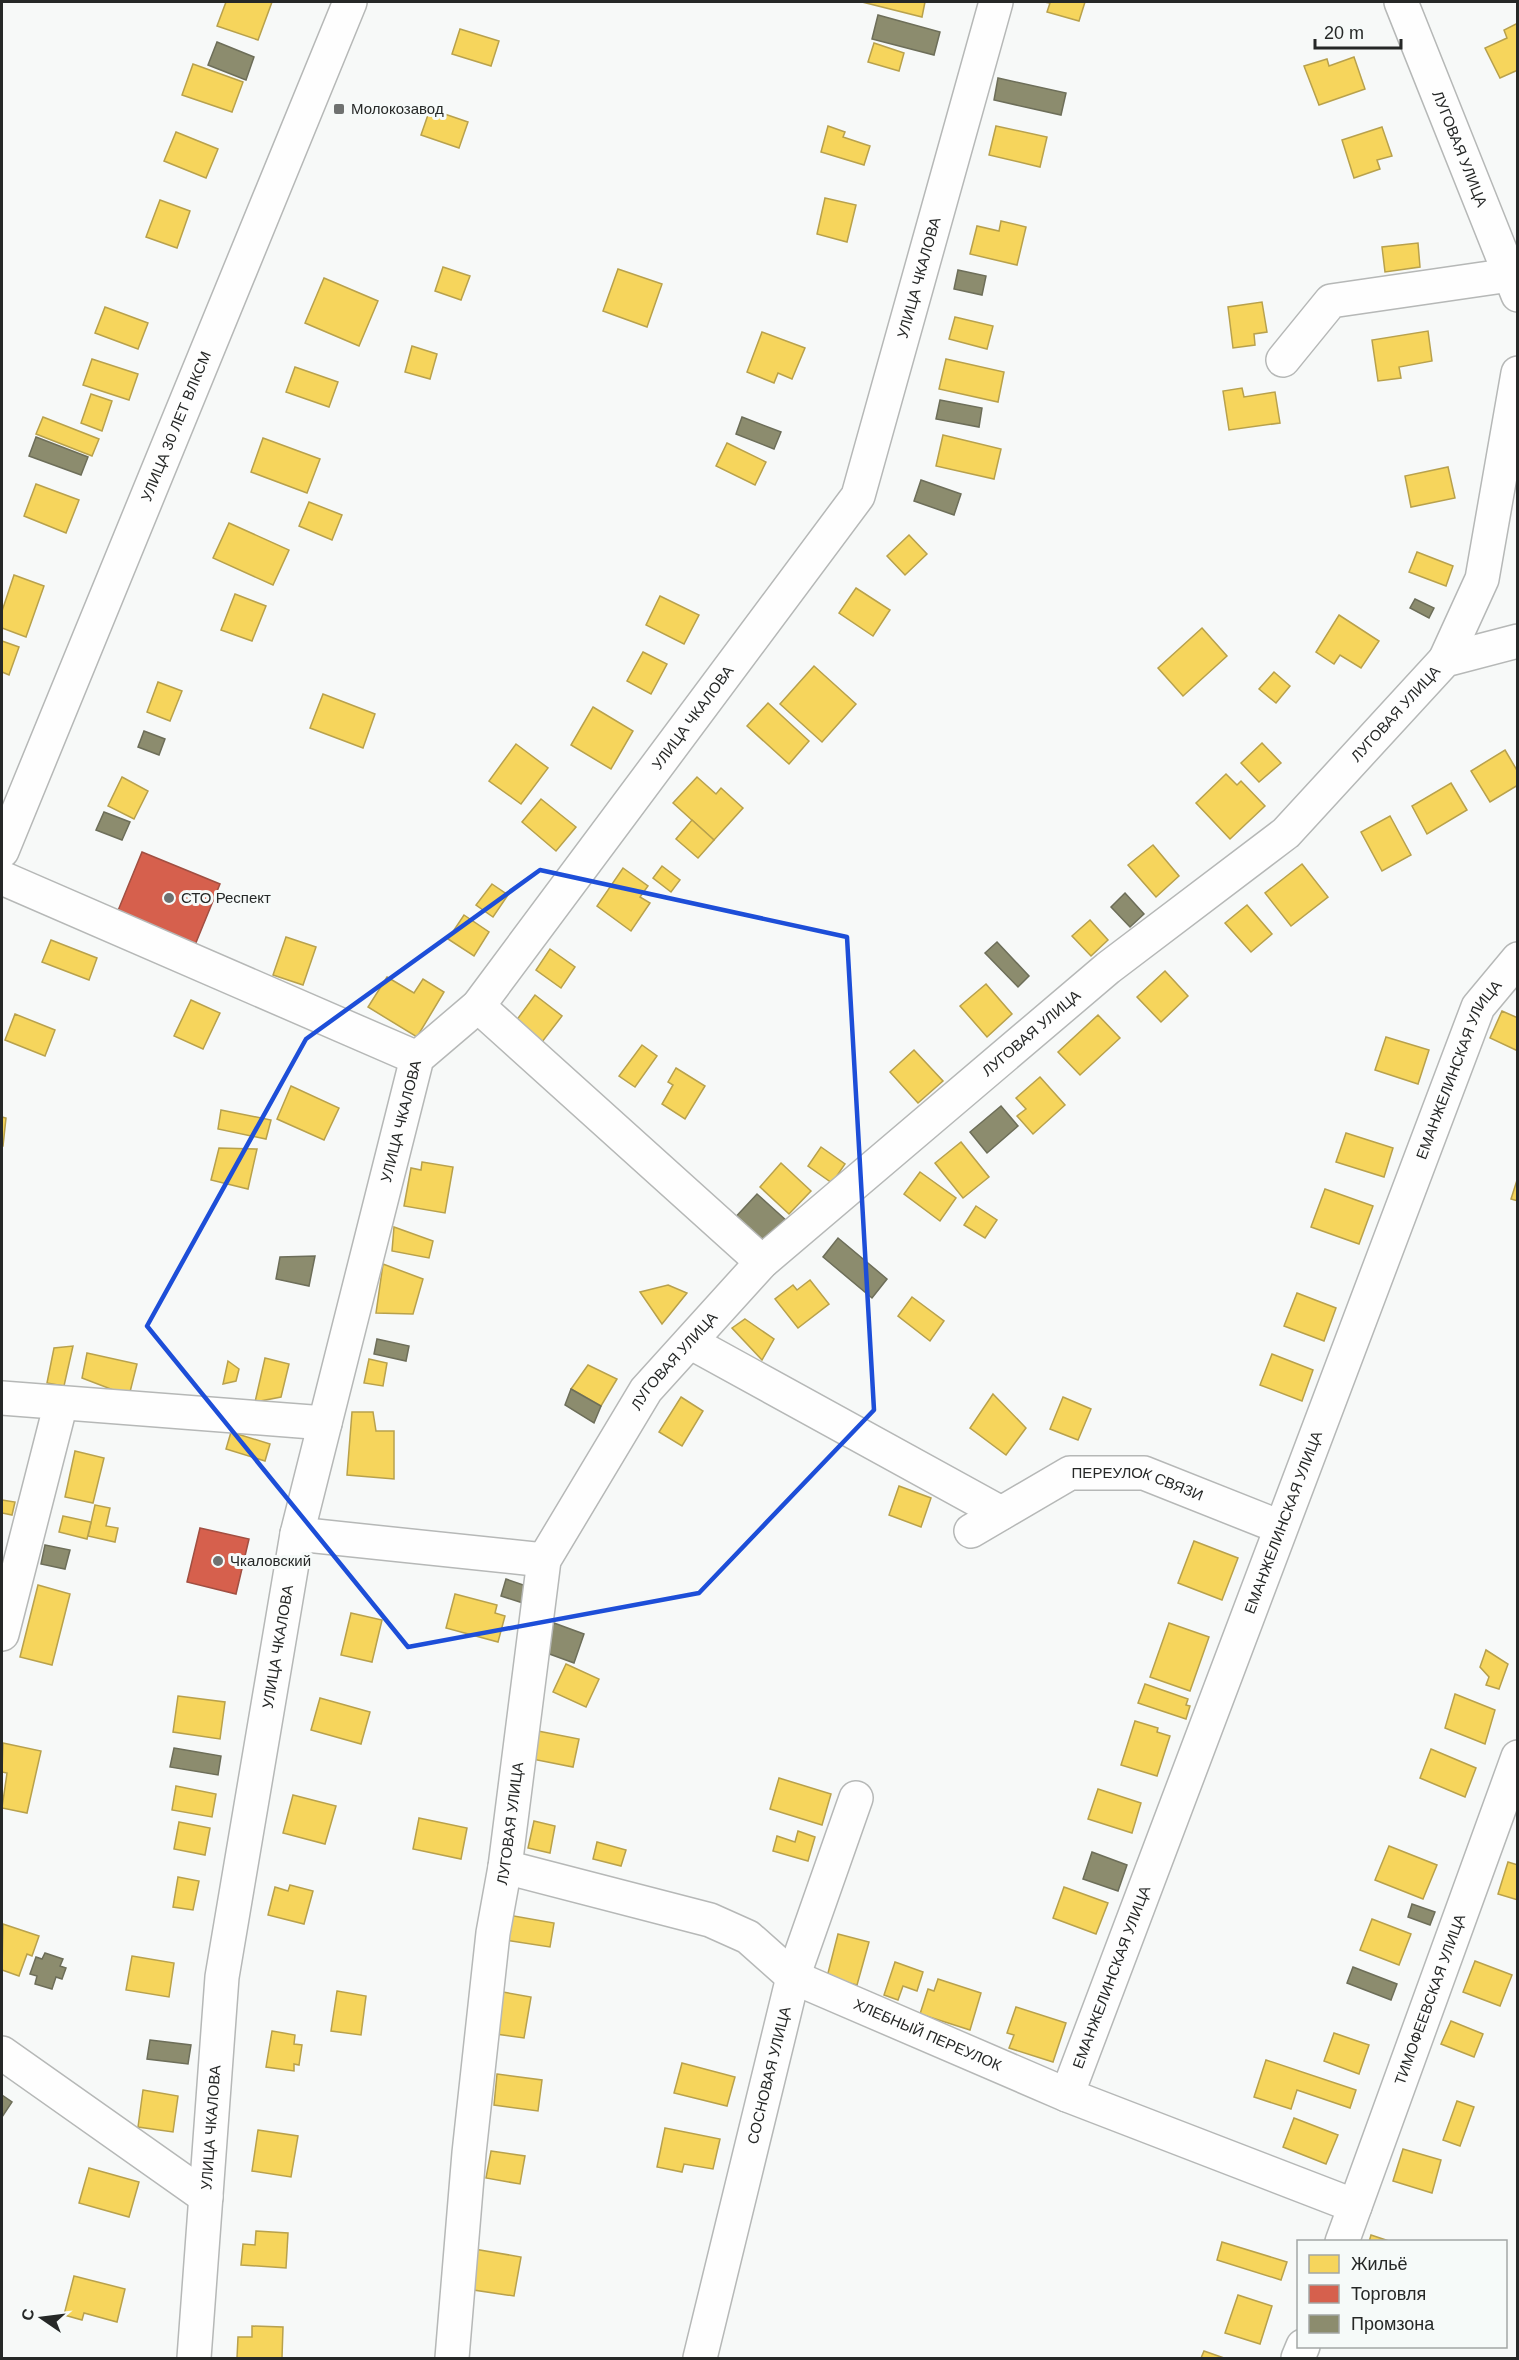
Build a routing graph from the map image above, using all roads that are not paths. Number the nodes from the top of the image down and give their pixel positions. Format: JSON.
{"nodes":[{"id":1,"x":350,"y":2,"type":"edge"},
{"id":2,"x":996,"y":2,"type":"edge"},
{"id":3,"x":1401,"y":2,"type":"edge"},
{"id":4,"x":1514,"y":285,"type":"edge"},
{"id":5,"x":1283,"y":360,"type":"dead end"},
{"id":6,"x":1518,"y":373,"type":"edge"},
{"id":7,"x":1518,"y":641,"type":"edge"},
{"id":8,"x":1445,"y":660,"type":"junction"},
{"id":9,"x":2,"y":851,"type":"edge"},
{"id":10,"x":2,"y":878,"type":"edge"},
{"id":11,"x":1518,"y":959,"type":"edge"},
{"id":12,"x":478,"y":1006,"type":"junction"},
{"id":13,"x":417,"y":1058,"type":"junction"},
{"id":14,"x":762,"y":1262,"type":"junction"},
{"id":15,"x":690,"y":1342,"type":"junction"},
{"id":16,"x":2,"y":1398,"type":"edge"},
{"id":17,"x":61,"y":1403,"type":"junction"},
{"id":18,"x":325,"y":1423,"type":"junction"},
{"id":19,"x":1001,"y":1513,"type":"junction"},
{"id":20,"x":1280,"y":1527,"type":"junction"},
{"id":21,"x":971,"y":1532,"type":"dead end"},
{"id":22,"x":297,"y":1534,"type":"junction"},
{"id":23,"x":544,"y":1560,"type":"junction"},
{"id":24,"x":2,"y":1634,"type":"edge"},
{"id":25,"x":1518,"y":1757,"type":"edge"},
{"id":26,"x":856,"y":1798,"type":"dead end"},
{"id":27,"x":505,"y":1867,"type":"junction"},
{"id":28,"x":793,"y":1977,"type":"junction"},
{"id":29,"x":2,"y":2053,"type":"edge"},
{"id":30,"x":1066,"y":2095,"type":"junction"},
{"id":31,"x":206,"y":2197,"type":"junction"},
{"id":32,"x":1355,"y":2206,"type":"junction"},
{"id":33,"x":1342,"y":2240,"type":"edge"},
{"id":34,"x":194,"y":2358,"type":"edge"},
{"id":35,"x":452,"y":2358,"type":"edge"},
{"id":36,"x":700,"y":2358,"type":"edge"}],
"edges":[{"from":1,"to":9,"type":"street","name":"УЛИЦА 30 ЛЕТ ВЛКСМ"},
{"from":2,"to":12,"type":"street","name":"УЛИЦА ЧКАЛОВА"},
{"from":3,"to":4,"type":"street","name":"ЛУГОВАЯ УЛИЦА"},
{"from":4,"to":5,"type":"street"},
{"from":6,"to":8,"type":"street","name":"ЛУГОВАЯ УЛИЦА"},
{"from":7,"to":8,"type":"street","name":"ЛУГОВАЯ УЛИЦА"},
{"from":8,"to":14,"type":"street","name":"ЛУГОВАЯ УЛИЦА"},
{"from":10,"to":13,"type":"street"},
{"from":11,"to":20,"type":"street","name":"ЕМАНЖЕЛИНСКАЯ УЛИЦА"},
{"from":12,"to":13,"type":"street","name":"УЛИЦА ЧКАЛОВА"},
{"from":12,"to":14,"type":"street"},
{"from":13,"to":18,"type":"street","name":"УЛИЦА ЧКАЛОВА"},
{"from":14,"to":15,"type":"street","name":"ЛУГОВАЯ УЛИЦА"},
{"from":15,"to":19,"type":"street"},
{"from":15,"to":23,"type":"street","name":"ЛУГОВАЯ УЛИЦА"},
{"from":16,"to":17,"type":"street"},
{"from":17,"to":18,"type":"street"},
{"from":17,"to":24,"type":"street"},
{"from":18,"to":22,"type":"street","name":"УЛИЦА ЧКАЛОВА"},
{"from":19,"to":20,"type":"street","name":"ПЕРЕУЛОК СВЯЗИ"},
{"from":19,"to":21,"type":"street","name":"ПЕРЕУЛОК СВЯЗИ"},
{"from":20,"to":30,"type":"street","name":"ЕМАНЖЕЛИНСКАЯ УЛИЦА"},
{"from":22,"to":23,"type":"street"},
{"from":22,"to":31,"type":"street","name":"УЛИЦА ЧКАЛОВА"},
{"from":23,"to":27,"type":"street","name":"ЛУГОВАЯ УЛИЦА"},
{"from":25,"to":32,"type":"street","name":"ТИМОФЕЕВСКАЯ УЛИЦА"},
{"from":26,"to":28,"type":"street","name":"СОСНОВАЯ УЛИЦА"},
{"from":27,"to":28,"type":"street","name":"ХЛЕБНЫЙ ПЕРЕУЛОК"},
{"from":27,"to":35,"type":"street","name":"ЛУГОВАЯ УЛИЦА"},
{"from":28,"to":30,"type":"street","name":"ХЛЕБНЫЙ ПЕРЕУЛОК"},
{"from":28,"to":36,"type":"street","name":"СОСНОВАЯ УЛИЦА"},
{"from":29,"to":31,"type":"street"},
{"from":30,"to":32,"type":"street","name":"ХЛЕБНЫЙ ПЕРЕУЛОК"},
{"from":31,"to":34,"type":"street","name":"УЛИЦА ЧКАЛОВА"},
{"from":32,"to":33,"type":"street","name":"ТИМОФЕЕВСКАЯ УЛИЦА"}]}
